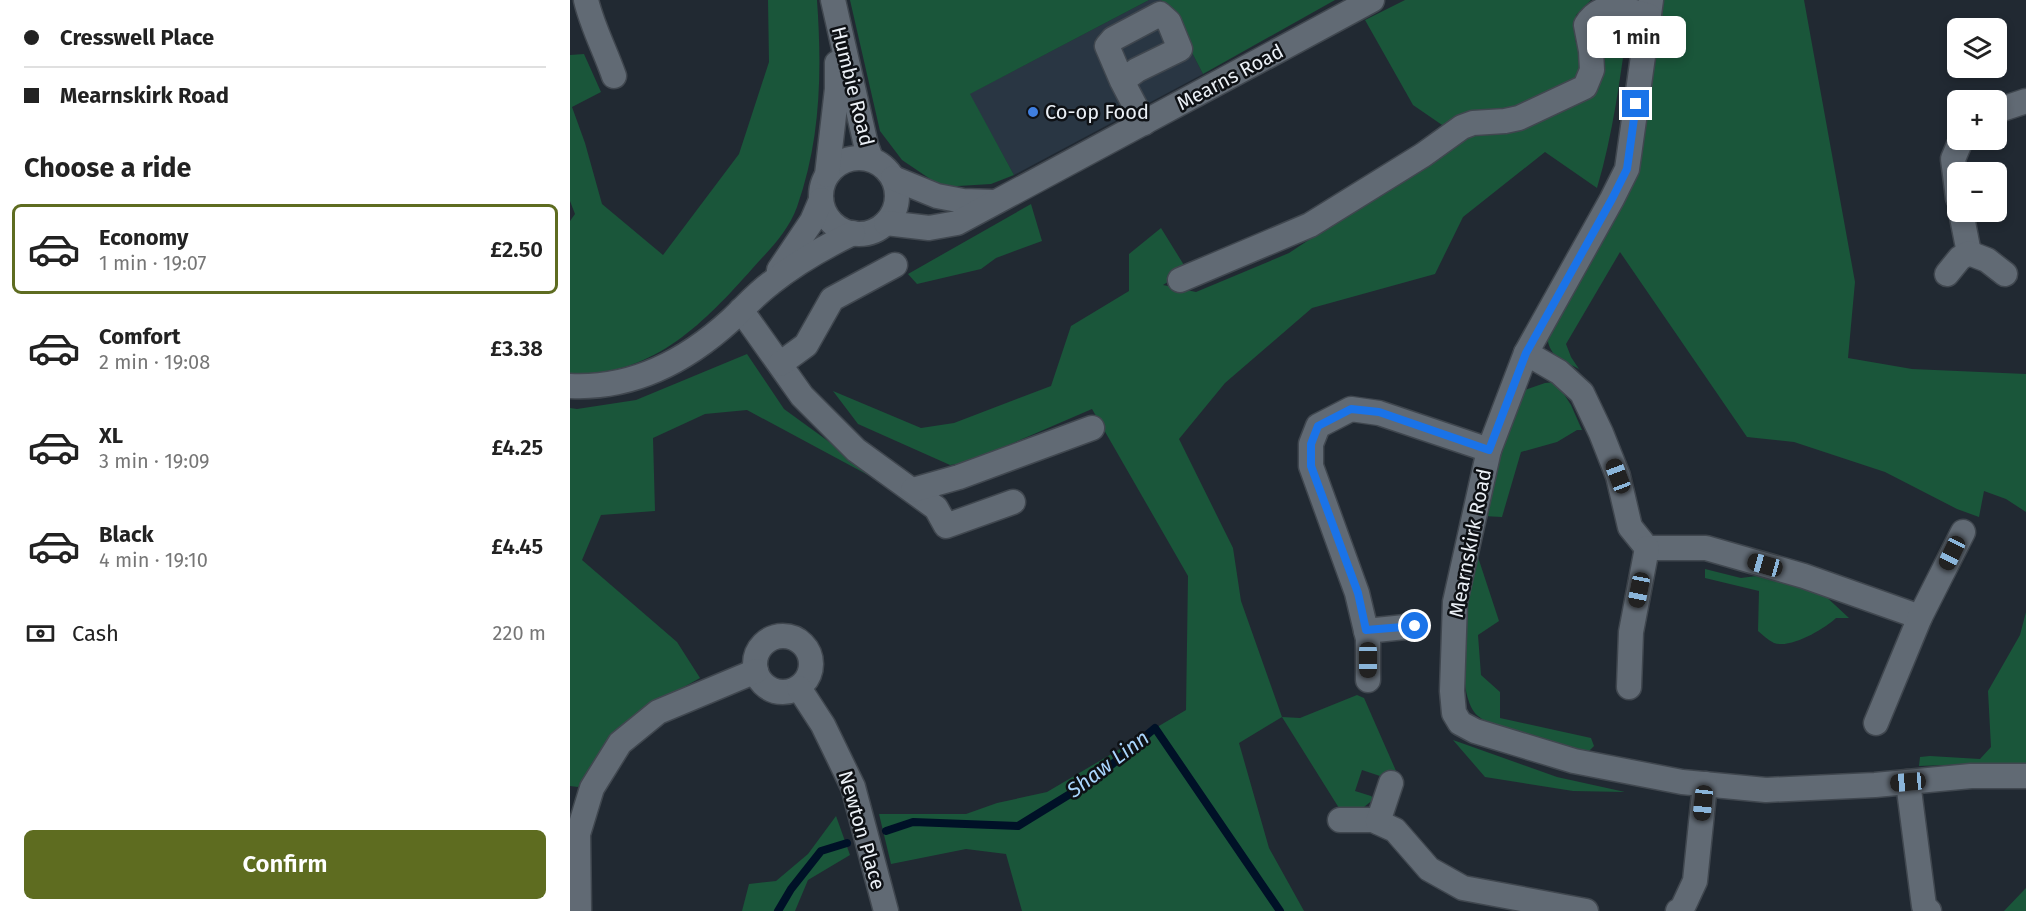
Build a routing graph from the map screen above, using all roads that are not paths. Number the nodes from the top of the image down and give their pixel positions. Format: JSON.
{"nodes":[{"id":1,"x":1372,"y":0,"type":"edge"},
{"id":2,"x":834,"y":7,"type":"edge"},
{"id":3,"x":1650,"y":8,"type":"edge"},
{"id":4,"x":582,"y":15,"type":"edge"},
{"id":5,"x":614,"y":76,"type":"dead end"},
{"id":6,"x":1122,"y":81,"type":"dead end"},
{"id":7,"x":2026,"y":101,"type":"edge"},
{"id":8,"x":2007,"y":107,"type":"edge"},
{"id":9,"x":1144,"y":123,"type":"junction"},
{"id":10,"x":872,"y":159,"type":"junction"},
{"id":11,"x":827,"y":175,"type":"junction"},
{"id":12,"x":893,"y":178,"type":"junction"},
{"id":13,"x":821,"y":200,"type":"junction"},
{"id":14,"x":993,"y":202,"type":"junction"},
{"id":15,"x":1962,"y":222,"type":"edge"},
{"id":16,"x":886,"y":223,"type":"junction"},
{"id":17,"x":853,"y":233,"type":"junction"},
{"id":18,"x":1970,"y":253,"type":"junction"},
{"id":19,"x":895,"y":265,"type":"dead end"},
{"id":20,"x":1947,"y":274,"type":"dead end"},
{"id":21,"x":2005,"y":274,"type":"dead end"},
{"id":22,"x":1180,"y":280,"type":"dead end"},
{"id":23,"x":768,"y":284,"type":"junction"},
{"id":24,"x":741,"y":310,"type":"junction"},
{"id":25,"x":1526,"y":353,"type":"junction"},
{"id":26,"x":780,"y":364,"type":"junction"},
{"id":27,"x":570,"y":386,"type":"edge"},
{"id":28,"x":1092,"y":428,"type":"dead end"},
{"id":29,"x":1489,"y":450,"type":"junction"},
{"id":30,"x":913,"y":490,"type":"junction"},
{"id":31,"x":1014,"y":502,"type":"dead end"},
{"id":32,"x":1962,"y":532,"type":"dead end"},
{"id":33,"x":1647,"y":548,"type":"junction"},
{"id":34,"x":1920,"y":617,"type":"junction"},
{"id":35,"x":1415,"y":626,"type":"dead end"},
{"id":36,"x":1366,"y":630,"type":"junction"},
{"id":37,"x":756,"y":671,"type":"junction"},
{"id":38,"x":1368,"y":680,"type":"dead end"},
{"id":39,"x":1629,"y":687,"type":"dead end"},
{"id":40,"x":799,"y":688,"type":"junction"},
{"id":41,"x":1876,"y":723,"type":"dead end"},
{"id":42,"x":2026,"y":776,"type":"edge"},
{"id":43,"x":1908,"y":782,"type":"junction"},
{"id":44,"x":1391,"y":783,"type":"dead end"},
{"id":45,"x":1705,"y":784,"type":"junction"},
{"id":46,"x":1340,"y":820,"type":"dead end"},
{"id":47,"x":1378,"y":822,"type":"junction"},
{"id":48,"x":1922,"y":909,"type":"edge"},
{"id":49,"x":1682,"y":910,"type":"edge"},
{"id":50,"x":579,"y":911,"type":"edge"},
{"id":51,"x":885,"y":911,"type":"edge"},
{"id":52,"x":1586,"y":911,"type":"edge"}],
"edges":[{"from":1,"to":9,"type":"street","name":"Mearns Road"},
{"from":2,"to":10,"type":"street","name":"Humbie Road"},
{"from":2,"to":11,"type":"street","name":"Humbie Road"},
{"from":3,"to":22,"type":"street"},
{"from":3,"to":25,"type":"street","name":"Mearnskirk Road"},
{"from":4,"to":5,"type":"street"},
{"from":6,"to":9,"type":"street"},
{"from":7,"to":8,"type":"street"},
{"from":9,"to":14,"type":"street","name":"Mearns Road"},
{"from":10,"to":11,"type":"street"},
{"from":10,"to":12,"type":"street"},
{"from":11,"to":13,"type":"street"},
{"from":12,"to":14,"type":"street","name":"Mearns Road"},
{"from":12,"to":16,"type":"street"},
{"from":13,"to":17,"type":"street"},
{"from":13,"to":23,"type":"street"},
{"from":14,"to":16,"type":"street","name":"Mearns Road"},
{"from":15,"to":18,"type":"street"},
{"from":16,"to":17,"type":"street"},
{"from":17,"to":23,"type":"street"},
{"from":18,"to":20,"type":"street"},
{"from":18,"to":21,"type":"street"},
{"from":19,"to":26,"type":"street"},
{"from":23,"to":24,"type":"street"},
{"from":24,"to":26,"type":"street"},
{"from":24,"to":27,"type":"street"},
{"from":25,"to":29,"type":"street","name":"Mearnskirk Road"},
{"from":25,"to":33,"type":"street"},
{"from":26,"to":30,"type":"street"},
{"from":28,"to":30,"type":"street"},
{"from":29,"to":36,"type":"street"},
{"from":29,"to":45,"type":"street","name":"Mearnskirk Road"},
{"from":30,"to":31,"type":"street"},
{"from":32,"to":34,"type":"street"},
{"from":33,"to":34,"type":"street"},
{"from":33,"to":39,"type":"street"},
{"from":34,"to":41,"type":"street"},
{"from":35,"to":36,"type":"street"},
{"from":36,"to":38,"type":"street"},
{"from":37,"to":40,"type":"street"},
{"from":37,"to":40,"type":"street"},
{"from":37,"to":50,"type":"street"},
{"from":40,"to":51,"type":"street","name":"Newton Place"},
{"from":42,"to":43,"type":"street","name":"Mearnskirk Road"},
{"from":43,"to":45,"type":"street","name":"Mearnskirk Road"},
{"from":43,"to":48,"type":"street"},
{"from":44,"to":47,"type":"street"},
{"from":45,"to":49,"type":"street"},
{"from":46,"to":47,"type":"street"},
{"from":47,"to":52,"type":"street"}]}
